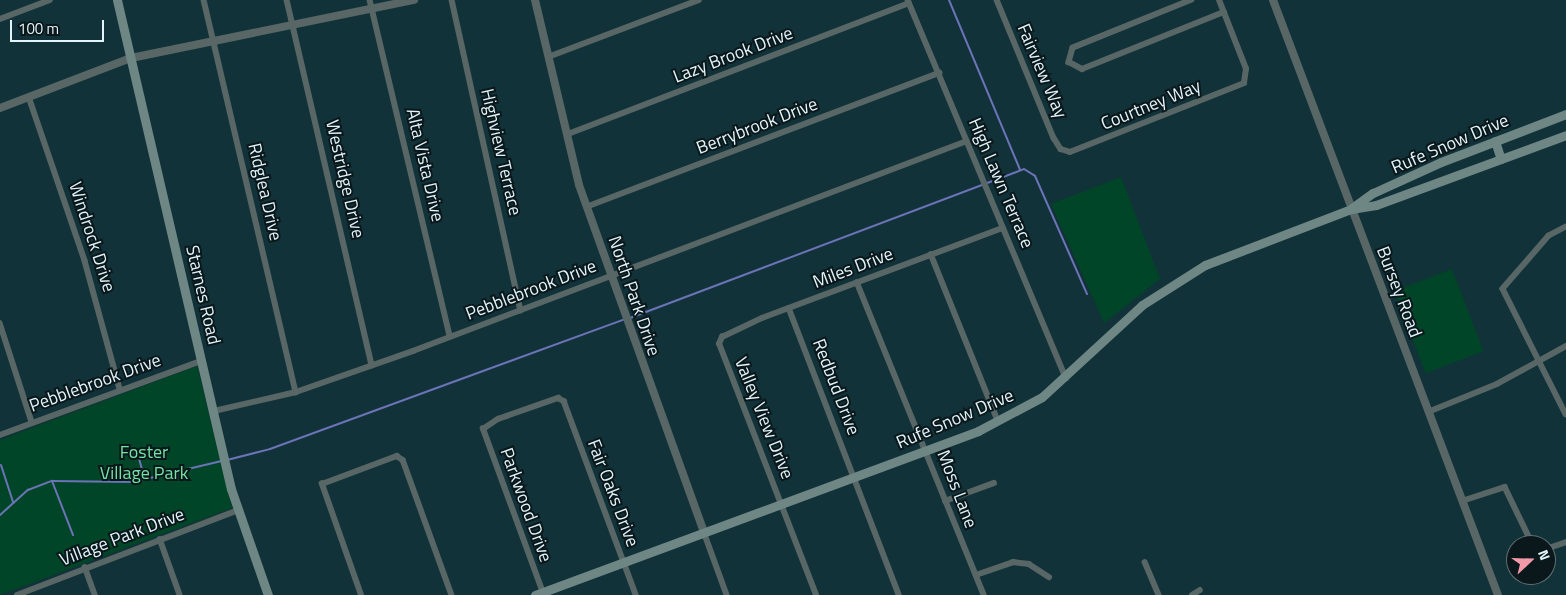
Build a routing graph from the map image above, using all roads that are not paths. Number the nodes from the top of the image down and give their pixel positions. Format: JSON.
{"nodes":[{"id":1,"x":50,"y":0,"type":"edge"},
{"id":2,"x":117,"y":0,"type":"edge"},
{"id":3,"x":204,"y":0,"type":"edge"},
{"id":4,"x":287,"y":0,"type":"edge"},
{"id":5,"x":414,"y":0,"type":"edge"},
{"id":6,"x":452,"y":0,"type":"edge"},
{"id":7,"x":535,"y":0,"type":"edge"},
{"id":8,"x":699,"y":0,"type":"edge"},
{"id":9,"x":996,"y":0,"type":"edge"},
{"id":10,"x":1192,"y":0,"type":"edge"},
{"id":11,"x":1273,"y":0,"type":"edge"},
{"id":12,"x":909,"y":1,"type":"edge"},
{"id":13,"x":1222,"y":1,"type":"edge"},
{"id":14,"x":371,"y":4,"type":"edge"},
{"id":15,"x":1224,"y":12,"type":"junction"},
{"id":16,"x":0,"y":19,"type":"edge"},
{"id":17,"x":293,"y":24,"type":"junction"},
{"id":18,"x":214,"y":41,"type":"junction"},
{"id":19,"x":548,"y":56,"type":"junction"},
{"id":20,"x":131,"y":58,"type":"junction"},
{"id":21,"x":939,"y":73,"type":"junction"},
{"id":22,"x":29,"y":97,"type":"junction"},
{"id":23,"x":0,"y":108,"type":"edge"},
{"id":24,"x":1566,"y":114,"type":"edge"},
{"id":25,"x":568,"y":134,"type":"junction"},
{"id":26,"x":1566,"y":135,"type":"edge"},
{"id":27,"x":967,"y":141,"type":"junction"},
{"id":28,"x":1495,"y":141,"type":"junction"},
{"id":29,"x":1064,"y":151,"type":"joint"},
{"id":30,"x":1501,"y":159,"type":"junction"},
{"id":31,"x":586,"y":207,"type":"junction"},
{"id":32,"x":1351,"y":209,"type":"junction"},
{"id":33,"x":1566,"y":227,"type":"edge"},
{"id":34,"x":1003,"y":228,"type":"junction"},
{"id":35,"x":931,"y":254,"type":"junction"},
{"id":36,"x":611,"y":276,"type":"junction"},
{"id":37,"x":857,"y":282,"type":"junction"},
{"id":38,"x":789,"y":308,"type":"junction"},
{"id":39,"x":521,"y":310,"type":"junction"},
{"id":40,"x":0,"y":323,"type":"edge"},
{"id":41,"x":450,"y":337,"type":"junction"},
{"id":42,"x":719,"y":344,"type":"joint"},
{"id":43,"x":1566,"y":346,"type":"edge"},
{"id":44,"x":201,"y":360,"type":"junction"},
{"id":45,"x":1538,"y":362,"type":"junction"},
{"id":46,"x":372,"y":365,"type":"junction"},
{"id":47,"x":1066,"y":378,"type":"junction"},
{"id":48,"x":120,"y":389,"type":"junction"},
{"id":49,"x":296,"y":392,"type":"junction"},
{"id":50,"x":564,"y":401,"type":"joint"},
{"id":51,"x":214,"y":411,"type":"junction"},
{"id":52,"x":1428,"y":412,"type":"junction"},
{"id":53,"x":1566,"y":414,"type":"edge"},
{"id":54,"x":998,"y":421,"type":"junction"},
{"id":55,"x":32,"y":422,"type":"junction"},
{"id":56,"x":0,"y":435,"type":"edge"},
{"id":57,"x":926,"y":451,"type":"junction"},
{"id":58,"x":854,"y":477,"type":"junction"},
{"id":59,"x":994,"y":483,"type":"dead end"},
{"id":60,"x":945,"y":501,"type":"junction"},
{"id":61,"x":1462,"y":501,"type":"junction"},
{"id":62,"x":782,"y":504,"type":"junction"},
{"id":63,"x":238,"y":510,"type":"junction"},
{"id":64,"x":704,"y":532,"type":"junction"},
{"id":65,"x":1528,"y":535,"type":"edge"},
{"id":66,"x":160,"y":539,"type":"junction"},
{"id":67,"x":623,"y":562,"type":"junction"},
{"id":68,"x":1145,"y":562,"type":"dead end"},
{"id":69,"x":85,"y":567,"type":"junction"},
{"id":70,"x":976,"y":575,"type":"junction"},
{"id":71,"x":1049,"y":577,"type":"dead end"},
{"id":72,"x":1200,"y":590,"type":"dead end"},
{"id":73,"x":540,"y":594,"type":"edge"},
{"id":74,"x":17,"y":595,"type":"edge"},
{"id":75,"x":95,"y":595,"type":"edge"},
{"id":76,"x":180,"y":595,"type":"edge"},
{"id":77,"x":268,"y":595,"type":"edge"},
{"id":78,"x":361,"y":595,"type":"edge"},
{"id":79,"x":452,"y":595,"type":"edge"},
{"id":80,"x":636,"y":595,"type":"edge"},
{"id":81,"x":727,"y":595,"type":"edge"},
{"id":82,"x":816,"y":595,"type":"edge"},
{"id":83,"x":899,"y":595,"type":"edge"},
{"id":84,"x":984,"y":595,"type":"edge"},
{"id":85,"x":1159,"y":595,"type":"edge"},
{"id":86,"x":1192,"y":595,"type":"edge"},
{"id":87,"x":1498,"y":595,"type":"edge"}],
"edges":[{"from":1,"to":16,"type":"street"},
{"from":2,"to":20,"type":"main road","name":"Starnes Road"},
{"from":3,"to":18,"type":"street","name":"Ridglea Drive"},
{"from":4,"to":17,"type":"street","name":"Westridge Drive"},
{"from":5,"to":14,"type":"street"},
{"from":6,"to":39,"type":"street","name":"Highview Terrace"},
{"from":7,"to":19,"type":"street","name":"North Park Drive"},
{"from":8,"to":19,"type":"street"},
{"from":9,"to":29,"type":"street","name":"Fairview Way"},
{"from":10,"to":15,"type":"street"},
{"from":11,"to":32,"type":"street","name":"Bursey Road"},
{"from":12,"to":21,"type":"street","name":"High Lawn Terrace"},
{"from":12,"to":25,"type":"street","name":"Lazy Brook Drive"},
{"from":13,"to":15,"type":"street"},
{"from":14,"to":17,"type":"street"},
{"from":14,"to":41,"type":"street","name":"Alta Vista Drive"},
{"from":15,"to":29,"type":"street","name":"Courtney Way"},
{"from":17,"to":18,"type":"street"},
{"from":17,"to":46,"type":"street","name":"Westridge Drive"},
{"from":18,"to":20,"type":"street"},
{"from":18,"to":49,"type":"street","name":"Ridglea Drive"},
{"from":19,"to":25,"type":"street","name":"North Park Drive"},
{"from":20,"to":22,"type":"street"},
{"from":20,"to":44,"type":"main road","name":"Starnes Road"},
{"from":21,"to":27,"type":"street","name":"High Lawn Terrace"},
{"from":21,"to":31,"type":"street","name":"Berrybrook Drive"},
{"from":22,"to":23,"type":"street"},
{"from":22,"to":48,"type":"street","name":"Windrock Drive"},
{"from":24,"to":28,"type":"main road","name":"Rufe Snow Drive"},
{"from":25,"to":31,"type":"street","name":"North Park Drive"},
{"from":26,"to":30,"type":"main road","name":"Rufe Snow Drive"},
{"from":27,"to":34,"type":"street","name":"High Lawn Terrace"},
{"from":27,"to":36,"type":"street","name":"Pebblebrook Drive"},
{"from":28,"to":30,"type":"main road"},
{"from":28,"to":32,"type":"main road","name":"Rufe Snow Drive"},
{"from":30,"to":32,"type":"main road","name":"Rufe Snow Drive"},
{"from":31,"to":36,"type":"street","name":"North Park Drive"},
{"from":32,"to":47,"type":"main road","name":"Rufe Snow Drive"},
{"from":32,"to":52,"type":"street","name":"Bursey Road"},
{"from":33,"to":45,"type":"street"},
{"from":34,"to":35,"type":"street","name":"Miles Drive"},
{"from":34,"to":47,"type":"street","name":"High Lawn Terrace"},
{"from":35,"to":37,"type":"street","name":"Miles Drive"},
{"from":35,"to":54,"type":"street"},
{"from":36,"to":39,"type":"street","name":"Pebblebrook Drive"},
{"from":36,"to":64,"type":"street","name":"North Park Drive"},
{"from":37,"to":38,"type":"street","name":"Miles Drive"},
{"from":37,"to":57,"type":"street","name":"Moss Lane"},
{"from":38,"to":42,"type":"street","name":"Miles Drive"},
{"from":38,"to":58,"type":"street","name":"Redbud Drive"},
{"from":39,"to":41,"type":"street","name":"Pebblebrook Drive"},
{"from":40,"to":55,"type":"street"},
{"from":41,"to":46,"type":"street","name":"Pebblebrook Drive"},
{"from":42,"to":62,"type":"street","name":"Valley View Drive"},
{"from":43,"to":45,"type":"street"},
{"from":44,"to":48,"type":"street","name":"Pebblebrook Drive"},
{"from":44,"to":51,"type":"main road","name":"Starnes Road"},
{"from":45,"to":52,"type":"street"},
{"from":45,"to":53,"type":"street"},
{"from":46,"to":49,"type":"street","name":"Pebblebrook Drive"},
{"from":47,"to":54,"type":"main road","name":"Rufe Snow Drive"},
{"from":48,"to":55,"type":"street","name":"Pebblebrook Drive"},
{"from":49,"to":51,"type":"street","name":"Pebblebrook Drive"},
{"from":50,"to":67,"type":"street","name":"Fair Oaks Drive"},
{"from":50,"to":73,"type":"street","name":"Parkwood Drive"},
{"from":51,"to":63,"type":"main road","name":"Starnes Road"},
{"from":52,"to":61,"type":"street","name":"Bursey Road"},
{"from":54,"to":57,"type":"main road","name":"Rufe Snow Drive"},
{"from":55,"to":56,"type":"street","name":"Pebblebrook Drive"},
{"from":57,"to":58,"type":"main road","name":"Rufe Snow Drive"},
{"from":57,"to":60,"type":"street","name":"Moss Lane"},
{"from":58,"to":62,"type":"main road","name":"Rufe Snow Drive"},
{"from":58,"to":83,"type":"street","name":"Redbud Drive"},
{"from":59,"to":60,"type":"street"},
{"from":60,"to":70,"type":"street","name":"Moss Lane"},
{"from":61,"to":65,"type":"street"},
{"from":61,"to":87,"type":"street","name":"Bursey Road"},
{"from":62,"to":64,"type":"main road","name":"Rufe Snow Drive"},
{"from":62,"to":82,"type":"street","name":"Valley View Drive"},
{"from":63,"to":66,"type":"street","name":"Village Park Drive"},
{"from":63,"to":77,"type":"main road","name":"Starnes Road"},
{"from":64,"to":67,"type":"main road","name":"Rufe Snow Drive"},
{"from":64,"to":81,"type":"street","name":"North Park Drive"},
{"from":66,"to":69,"type":"street","name":"Village Park Drive"},
{"from":66,"to":76,"type":"street"},
{"from":67,"to":73,"type":"main road","name":"Rufe Snow Drive"},
{"from":67,"to":80,"type":"street","name":"Fair Oaks Drive"},
{"from":68,"to":85,"type":"street"},
{"from":69,"to":74,"type":"street","name":"Village Park Drive"},
{"from":69,"to":75,"type":"street"},
{"from":70,"to":71,"type":"street"},
{"from":70,"to":84,"type":"street","name":"Moss Lane"},
{"from":72,"to":86,"type":"street"},
{"from":78,"to":79,"type":"street"}]}
